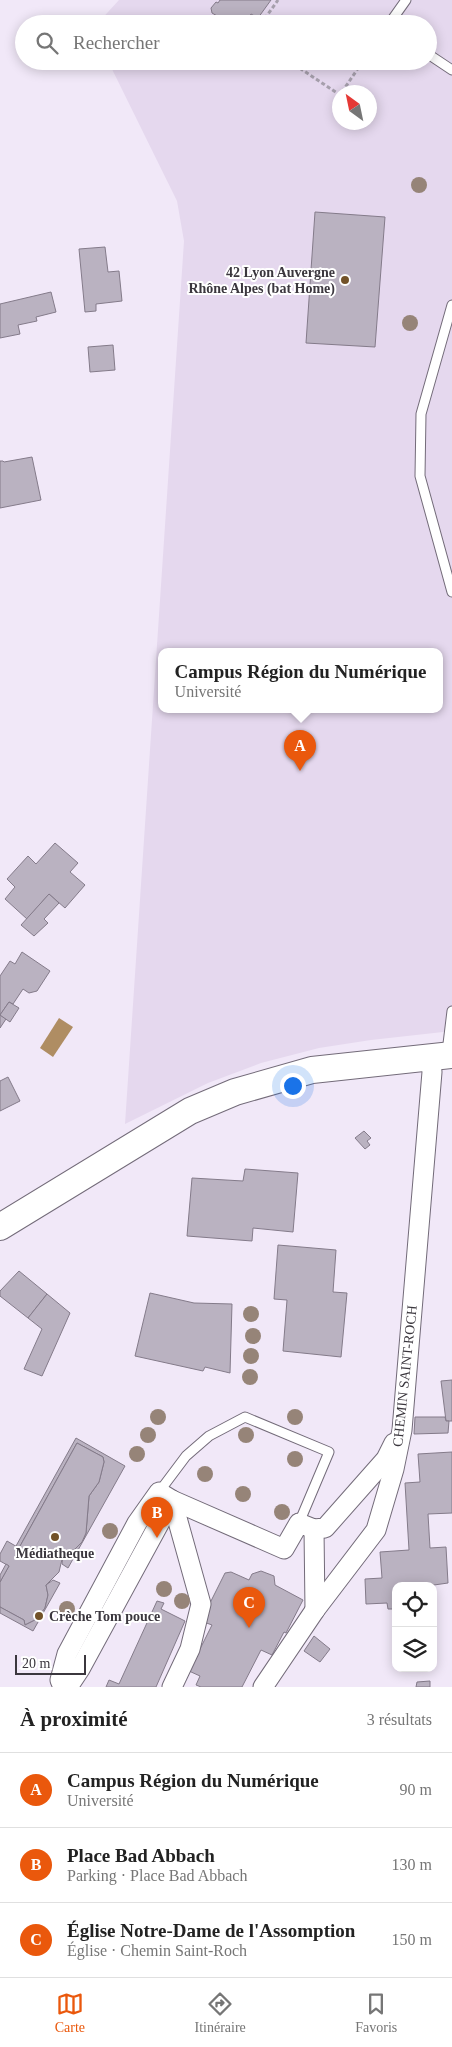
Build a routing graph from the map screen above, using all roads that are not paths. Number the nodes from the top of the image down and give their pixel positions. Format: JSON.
{"nodes":[{"id":1,"x":406,"y":0,"type":"edge"},
{"id":2,"x":395,"y":15,"type":"edge"},
{"id":3,"x":437,"y":60,"type":"edge"},
{"id":4,"x":452,"y":70,"type":"edge"},
{"id":5,"x":452,"y":305,"type":"edge"},
{"id":6,"x":452,"y":592,"type":"edge"},
{"id":7,"x":452,"y":1011,"type":"edge"},
{"id":8,"x":443,"y":1056,"type":"edge"},
{"id":9,"x":0,"y":1226,"type":"edge"},
{"id":10,"x":402,"y":1430,"type":"junction"},
{"id":11,"x":166,"y":1496,"type":"junction"},
{"id":12,"x":306,"y":1526,"type":"junction"},
{"id":13,"x":315,"y":1610,"type":"junction"},
{"id":14,"x":62,"y":1687,"type":"edge"},
{"id":15,"x":68,"y":1687,"type":"edge"},
{"id":16,"x":172,"y":1687,"type":"edge"},
{"id":17,"x":263,"y":1687,"type":"edge"}],
"edges":[{"from":1,"to":2,"type":"lane"},
{"from":3,"to":4,"type":"lane"},
{"from":5,"to":6,"type":"lane"},
{"from":7,"to":8,"type":"lane"},
{"from":8,"to":9,"type":"street"},
{"from":8,"to":10,"type":"street","name":"CHEMIN SAINT-ROCH"},
{"from":10,"to":12,"type":"street"},
{"from":10,"to":13,"type":"street","name":"CHEMIN SAINT-ROCH"},
{"from":11,"to":12,"type":"street"},
{"from":11,"to":12,"type":"lane"},
{"from":11,"to":14,"type":"street"},
{"from":11,"to":15,"type":"street"},
{"from":11,"to":16,"type":"street"},
{"from":12,"to":13,"type":"street"},
{"from":13,"to":17,"type":"street","name":"CHEMIN SAINT-ROCH"}]}
